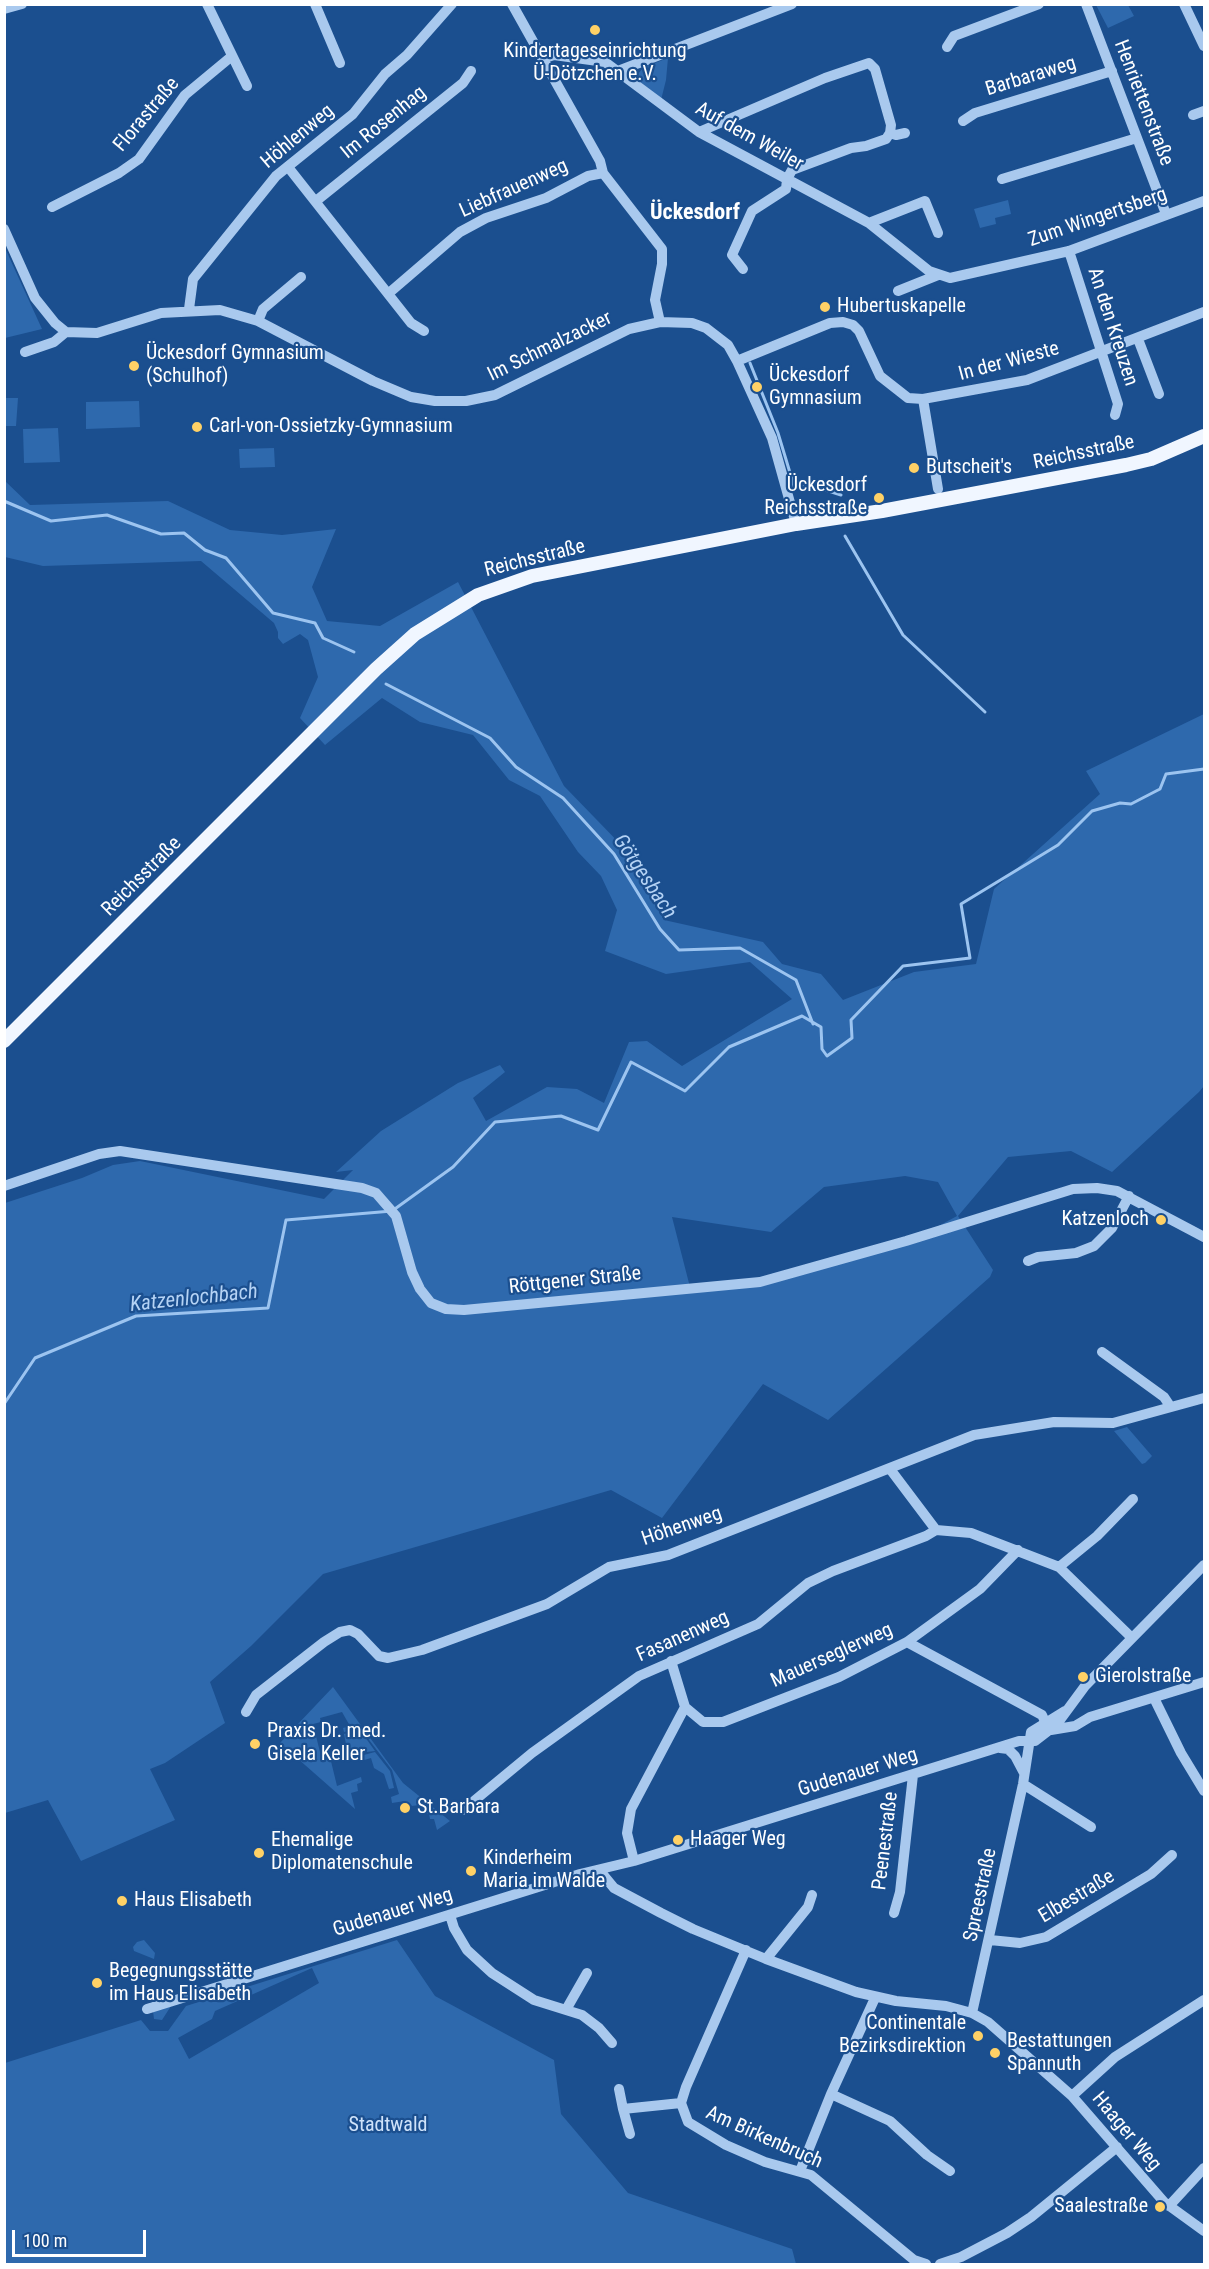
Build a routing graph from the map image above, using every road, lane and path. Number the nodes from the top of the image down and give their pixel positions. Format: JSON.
{"nodes":[{"id":1,"x":22,"y":4,"type":"edge"},
{"id":2,"x":207,"y":4,"type":"edge"},
{"id":3,"x":315,"y":4,"type":"edge"},
{"id":4,"x":452,"y":4,"type":"edge"},
{"id":5,"x":512,"y":4,"type":"edge"},
{"id":6,"x":792,"y":4,"type":"edge"},
{"id":7,"x":1039,"y":4,"type":"edge"},
{"id":8,"x":1086,"y":4,"type":"edge"},
{"id":9,"x":1184,"y":4,"type":"edge"},
{"id":10,"x":4,"y":9,"type":"edge"},
{"id":11,"x":1204,"y":46,"type":"edge"},
{"id":12,"x":947,"y":47,"type":"dead end"},
{"id":13,"x":232,"y":56,"type":"junction"},
{"id":14,"x":542,"y":59,"type":"junction"},
{"id":15,"x":340,"y":63,"type":"dead end"},
{"id":16,"x":471,"y":71,"type":"dead end"},
{"id":17,"x":618,"y":71,"type":"junction"},
{"id":18,"x":1112,"y":71,"type":"junction"},
{"id":19,"x":247,"y":86,"type":"dead end"},
{"id":20,"x":1204,"y":111,"type":"edge"},
{"id":21,"x":1193,"y":115,"type":"dead end"},
{"id":22,"x":963,"y":121,"type":"dead end"},
{"id":23,"x":699,"y":132,"type":"junction"},
{"id":24,"x":890,"y":132,"type":"junction"},
{"id":25,"x":905,"y":133,"type":"dead end"},
{"id":26,"x":1137,"y":138,"type":"junction"},
{"id":27,"x":288,"y":167,"type":"junction"},
{"id":28,"x":603,"y":173,"type":"junction"},
{"id":29,"x":787,"y":179,"type":"junction"},
{"id":30,"x":1002,"y":179,"type":"dead end"},
{"id":31,"x":316,"y":201,"type":"junction"},
{"id":32,"x":1204,"y":201,"type":"edge"},
{"id":33,"x":52,"y":207,"type":"dead end"},
{"id":34,"x":1166,"y":214,"type":"junction"},
{"id":35,"x":869,"y":224,"type":"junction"},
{"id":36,"x":4,"y":229,"type":"edge"},
{"id":37,"x":938,"y":233,"type":"dead end"},
{"id":38,"x":1069,"y":251,"type":"junction"},
{"id":39,"x":743,"y":269,"type":"dead end"},
{"id":40,"x":938,"y":275,"type":"junction"},
{"id":41,"x":301,"y":277,"type":"dead end"},
{"id":42,"x":898,"y":291,"type":"dead end"},
{"id":43,"x":389,"y":294,"type":"junction"},
{"id":44,"x":189,"y":309,"type":"junction"},
{"id":45,"x":1204,"y":312,"type":"edge"},
{"id":46,"x":258,"y":321,"type":"junction"},
{"id":47,"x":660,"y":322,"type":"junction"},
{"id":48,"x":66,"y":332,"type":"junction"},
{"id":49,"x":424,"y":332,"type":"dead end"},
{"id":50,"x":1138,"y":339,"type":"junction"},
{"id":51,"x":25,"y":351,"type":"dead end"},
{"id":52,"x":1102,"y":352,"type":"junction"},
{"id":53,"x":737,"y":361,"type":"junction"},
{"id":54,"x":1158,"y":394,"type":"dead end"},
{"id":55,"x":923,"y":399,"type":"junction"},
{"id":56,"x":1116,"y":415,"type":"dead end"},
{"id":57,"x":1204,"y":436,"type":"edge"},
{"id":58,"x":938,"y":489,"type":"dead end"},
{"id":59,"x":796,"y":524,"type":"junction"},
{"id":60,"x":4,"y":1041,"type":"edge"},
{"id":61,"x":4,"y":1186,"type":"edge"},
{"id":62,"x":1129,"y":1196,"type":"junction"},
{"id":63,"x":1204,"y":1237,"type":"edge"},
{"id":64,"x":1028,"y":1261,"type":"dead end"},
{"id":65,"x":1102,"y":1352,"type":"dead end"},
{"id":66,"x":1204,"y":1398,"type":"edge"},
{"id":67,"x":1170,"y":1407,"type":"junction"},
{"id":68,"x":890,"y":1469,"type":"junction"},
{"id":69,"x":1133,"y":1499,"type":"dead end"},
{"id":70,"x":936,"y":1530,"type":"junction"},
{"id":71,"x":1018,"y":1550,"type":"junction"},
{"id":72,"x":1204,"y":1565,"type":"edge"},
{"id":73,"x":1059,"y":1567,"type":"junction"},
{"id":74,"x":1132,"y":1638,"type":"junction"},
{"id":75,"x":907,"y":1642,"type":"junction"},
{"id":76,"x":670,"y":1662,"type":"junction"},
{"id":77,"x":1204,"y":1682,"type":"edge"},
{"id":78,"x":1155,"y":1698,"type":"junction"},
{"id":79,"x":685,"y":1707,"type":"junction"},
{"id":80,"x":1068,"y":1709,"type":"junction"},
{"id":81,"x":246,"y":1712,"type":"dead end"},
{"id":82,"x":1090,"y":1718,"type":"junction"},
{"id":83,"x":1047,"y":1726,"type":"junction"},
{"id":84,"x":1029,"y":1741,"type":"junction"},
{"id":85,"x":1000,"y":1748,"type":"junction"},
{"id":86,"x":913,"y":1774,"type":"junction"},
{"id":87,"x":1024,"y":1779,"type":"junction"},
{"id":88,"x":1204,"y":1791,"type":"edge"},
{"id":89,"x":464,"y":1810,"type":"dead end"},
{"id":90,"x":1091,"y":1827,"type":"dead end"},
{"id":91,"x":1172,"y":1855,"type":"dead end"},
{"id":92,"x":634,"y":1861,"type":"junction"},
{"id":93,"x":600,"y":1871,"type":"junction"},
{"id":94,"x":813,"y":1895,"type":"dead end"},
{"id":95,"x":894,"y":1913,"type":"dead end"},
{"id":96,"x":450,"y":1915,"type":"junction"},
{"id":97,"x":990,"y":1940,"type":"junction"},
{"id":98,"x":746,"y":1950,"type":"junction"},
{"id":99,"x":766,"y":1959,"type":"junction"},
{"id":100,"x":586,"y":1973,"type":"dead end"},
{"id":101,"x":875,"y":1998,"type":"junction"},
{"id":102,"x":1204,"y":2000,"type":"edge"},
{"id":103,"x":567,"y":2008,"type":"junction"},
{"id":104,"x":147,"y":2010,"type":"dead end"},
{"id":105,"x":972,"y":2013,"type":"junction"},
{"id":106,"x":612,"y":2043,"type":"dead end"},
{"id":107,"x":620,"y":2089,"type":"dead end"},
{"id":108,"x":831,"y":2094,"type":"junction"},
{"id":109,"x":1072,"y":2096,"type":"junction"},
{"id":110,"x":681,"y":2103,"type":"junction"},
{"id":111,"x":623,"y":2109,"type":"junction"},
{"id":112,"x":630,"y":2134,"type":"dead end"},
{"id":113,"x":1117,"y":2147,"type":"junction"},
{"id":114,"x":1204,"y":2168,"type":"edge"},
{"id":115,"x":800,"y":2171,"type":"junction"},
{"id":116,"x":950,"y":2171,"type":"dead end"},
{"id":117,"x":1169,"y":2206,"type":"junction"},
{"id":118,"x":1204,"y":2231,"type":"edge"},
{"id":119,"x":926,"y":2265,"type":"edge"},
{"id":120,"x":940,"y":2265,"type":"edge"}],
"edges":[{"from":1,"to":10,"type":"street"},
{"from":2,"to":13,"type":"street"},
{"from":3,"to":15,"type":"street"},
{"from":4,"to":27,"type":"street","name":"Höhlenweg"},
{"from":5,"to":14,"type":"street"},
{"from":6,"to":17,"type":"street"},
{"from":7,"to":12,"type":"street"},
{"from":8,"to":18,"type":"street","name":"Henriettenstraße"},
{"from":9,"to":11,"type":"street"},
{"from":13,"to":19,"type":"street"},
{"from":13,"to":33,"type":"street","name":"Florastraße"},
{"from":14,"to":17,"type":"street","name":"Auf dem Weiler"},
{"from":14,"to":28,"type":"street"},
{"from":16,"to":31,"type":"street","name":"Im Rosenhag"},
{"from":17,"to":23,"type":"street","name":"Auf dem Weiler"},
{"from":18,"to":22,"type":"street","name":"Barbaraweg"},
{"from":18,"to":26,"type":"street","name":"Henriettenstraße"},
{"from":20,"to":21,"type":"street"},
{"from":23,"to":24,"type":"street"},
{"from":23,"to":29,"type":"street","name":"Auf dem Weiler"},
{"from":24,"to":25,"type":"street"},
{"from":24,"to":29,"type":"street"},
{"from":26,"to":30,"type":"street"},
{"from":26,"to":34,"type":"street","name":"Henriettenstraße"},
{"from":27,"to":31,"type":"street"},
{"from":27,"to":44,"type":"street","name":"Höhlenweg"},
{"from":28,"to":43,"type":"street","name":"Liebfrauenweg"},
{"from":28,"to":47,"type":"street"},
{"from":29,"to":35,"type":"street","name":"Auf dem Weiler"},
{"from":29,"to":39,"type":"street"},
{"from":31,"to":43,"type":"street"},
{"from":32,"to":34,"type":"street","name":"Zum Wingertsberg"},
{"from":34,"to":38,"type":"street","name":"Zum Wingertsberg"},
{"from":35,"to":37,"type":"street"},
{"from":35,"to":40,"type":"street","name":"Auf dem Weiler"},
{"from":36,"to":48,"type":"street"},
{"from":38,"to":40,"type":"street","name":"Zum Wingertsberg"},
{"from":38,"to":52,"type":"street","name":"An den Kreuzen"},
{"from":40,"to":42,"type":"street","name":"Zum Wingertsberg"},
{"from":41,"to":46,"type":"street"},
{"from":43,"to":49,"type":"street"},
{"from":44,"to":46,"type":"street","name":"Im Schmalzacker"},
{"from":44,"to":48,"type":"street","name":"Im Schmalzacker"},
{"from":45,"to":50,"type":"street","name":"In der Wieste"},
{"from":46,"to":47,"type":"street","name":"Im Schmalzacker"},
{"from":47,"to":53,"type":"street","name":"Im Schmalzacker"},
{"from":48,"to":51,"type":"street"},
{"from":50,"to":52,"type":"street","name":"In der Wieste"},
{"from":50,"to":54,"type":"street"},
{"from":52,"to":55,"type":"street","name":"In der Wieste"},
{"from":52,"to":56,"type":"street","name":"An den Kreuzen"},
{"from":53,"to":55,"type":"street"},
{"from":53,"to":59,"type":"street","name":"Im Schmalzacker"},
{"from":55,"to":58,"type":"street"},
{"from":57,"to":59,"type":"main road","name":"Reichsstraße"},
{"from":59,"to":60,"type":"main road","name":"Reichsstraße"},
{"from":61,"to":62,"type":"street","name":"Röttgener Straße"},
{"from":62,"to":63,"type":"street","name":"Röttgener Straße"},
{"from":62,"to":64,"type":"street"},
{"from":65,"to":67,"type":"street"},
{"from":66,"to":67,"type":"street","name":"Höhenweg"},
{"from":67,"to":68,"type":"street","name":"Höhenweg"},
{"from":68,"to":70,"type":"street"},
{"from":68,"to":81,"type":"street","name":"Höhenweg"},
{"from":69,"to":73,"type":"street"},
{"from":70,"to":71,"type":"street"},
{"from":70,"to":76,"type":"street","name":"Fasanenweg"},
{"from":71,"to":73,"type":"street"},
{"from":71,"to":75,"type":"street","name":"Mauerseglerweg"},
{"from":72,"to":74,"type":"street"},
{"from":73,"to":74,"type":"street"},
{"from":74,"to":80,"type":"street"},
{"from":75,"to":79,"type":"street","name":"Mauerseglerweg"},
{"from":75,"to":83,"type":"street"},
{"from":76,"to":79,"type":"street"},
{"from":76,"to":89,"type":"street","name":"Fasanenweg"},
{"from":77,"to":78,"type":"street"},
{"from":78,"to":82,"type":"street"},
{"from":78,"to":88,"type":"street"},
{"from":79,"to":92,"type":"street"},
{"from":80,"to":82,"type":"street"},
{"from":80,"to":83,"type":"street"},
{"from":82,"to":83,"type":"street"},
{"from":83,"to":84,"type":"street"},
{"from":84,"to":85,"type":"street","name":"Gudenauer Weg"},
{"from":84,"to":87,"type":"street","name":"Spreestraße"},
{"from":85,"to":86,"type":"street","name":"Gudenauer Weg"},
{"from":85,"to":87,"type":"street"},
{"from":86,"to":92,"type":"street","name":"Gudenauer Weg"},
{"from":86,"to":95,"type":"street","name":"Peenestraße"},
{"from":87,"to":90,"type":"street"},
{"from":87,"to":97,"type":"street","name":"Spreestraße"},
{"from":91,"to":97,"type":"street","name":"Elbestraße"},
{"from":92,"to":93,"type":"street","name":"Gudenauer Weg"},
{"from":93,"to":96,"type":"street","name":"Gudenauer Weg"},
{"from":93,"to":98,"type":"street","name":"Haager Weg"},
{"from":94,"to":99,"type":"street"},
{"from":96,"to":103,"type":"street"},
{"from":96,"to":104,"type":"street","name":"Gudenauer Weg"},
{"from":97,"to":105,"type":"street","name":"Spreestraße"},
{"from":98,"to":99,"type":"street","name":"Haager Weg"},
{"from":98,"to":110,"type":"street","name":"Am Birkenbruch"},
{"from":99,"to":101,"type":"street","name":"Haager Weg"},
{"from":100,"to":103,"type":"street"},
{"from":101,"to":105,"type":"street","name":"Haager Weg"},
{"from":101,"to":108,"type":"street"},
{"from":102,"to":109,"type":"street"},
{"from":103,"to":106,"type":"street"},
{"from":105,"to":109,"type":"street","name":"Haager Weg"},
{"from":107,"to":111,"type":"street"},
{"from":108,"to":115,"type":"street"},
{"from":108,"to":116,"type":"street"},
{"from":109,"to":113,"type":"street","name":"Haager Weg"},
{"from":110,"to":111,"type":"street","name":"Am Birkenbruch"},
{"from":110,"to":115,"type":"street","name":"Am Birkenbruch"},
{"from":111,"to":112,"type":"street"},
{"from":113,"to":117,"type":"street","name":"Haager Weg"},
{"from":113,"to":120,"type":"street"},
{"from":114,"to":117,"type":"street"},
{"from":115,"to":119,"type":"street","name":"Am Birkenbruch"},
{"from":117,"to":118,"type":"street","name":"Haager Weg"}]}
